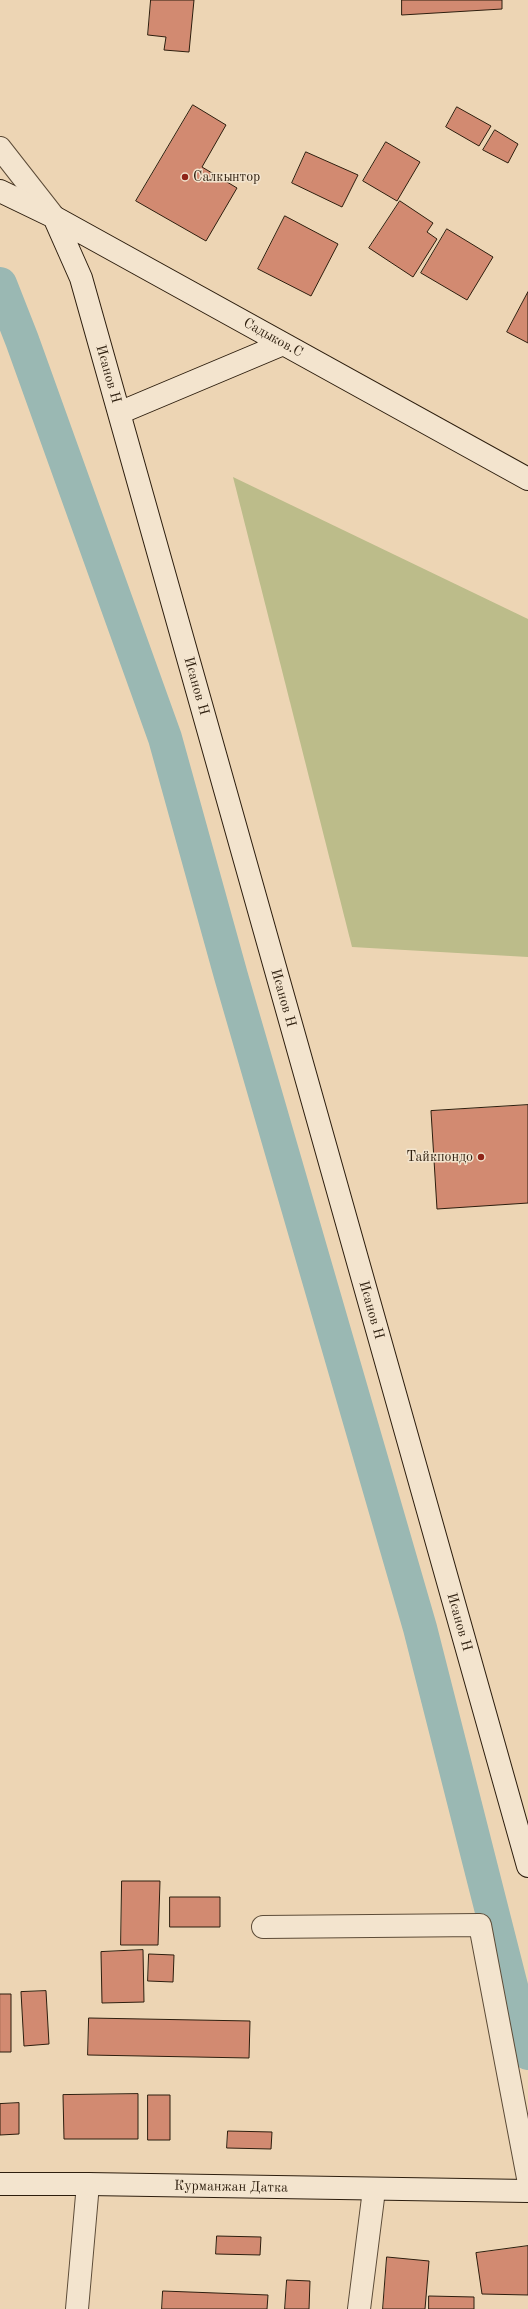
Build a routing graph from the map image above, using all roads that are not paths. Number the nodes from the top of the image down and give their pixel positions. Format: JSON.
{"nodes":[{"id":1,"x":0,"y":148,"type":"edge"},
{"id":2,"x":8,"y":195,"type":"edge"},
{"id":3,"x":54,"y":217,"type":"junction"},
{"id":4,"x":284,"y":344,"type":"junction"},
{"id":5,"x":119,"y":413,"type":"junction"},
{"id":6,"x":528,"y":479,"type":"edge"},
{"id":7,"x":528,"y":1866,"type":"edge"},
{"id":8,"x":263,"y":1927,"type":"dead end"},
{"id":9,"x":528,"y":2178,"type":"edge"},
{"id":10,"x":0,"y":2184,"type":"edge"},
{"id":11,"x":88,"y":2184,"type":"junction"},
{"id":12,"x":374,"y":2190,"type":"junction"},
{"id":13,"x":528,"y":2192,"type":"edge"},
{"id":14,"x":76,"y":2309,"type":"edge"},
{"id":15,"x":359,"y":2309,"type":"edge"}],
"edges":[{"from":1,"to":3,"type":"street","name":"Исанов Н"},
{"from":2,"to":3,"type":"street","name":"Садыков.С"},
{"from":3,"to":4,"type":"street","name":"Садыков.С"},
{"from":3,"to":5,"type":"street","name":"Исанов Н"},
{"from":4,"to":5,"type":"street"},
{"from":4,"to":6,"type":"street","name":"Садыков.С"},
{"from":5,"to":7,"type":"street","name":"Исанов Н"},
{"from":8,"to":9,"type":"street"},
{"from":10,"to":11,"type":"street","name":"Курманжан Датка"},
{"from":11,"to":12,"type":"street","name":"Курманжан Датка"},
{"from":11,"to":14,"type":"street"},
{"from":12,"to":13,"type":"street","name":"Курманжан Датка"},
{"from":12,"to":15,"type":"street"}]}
